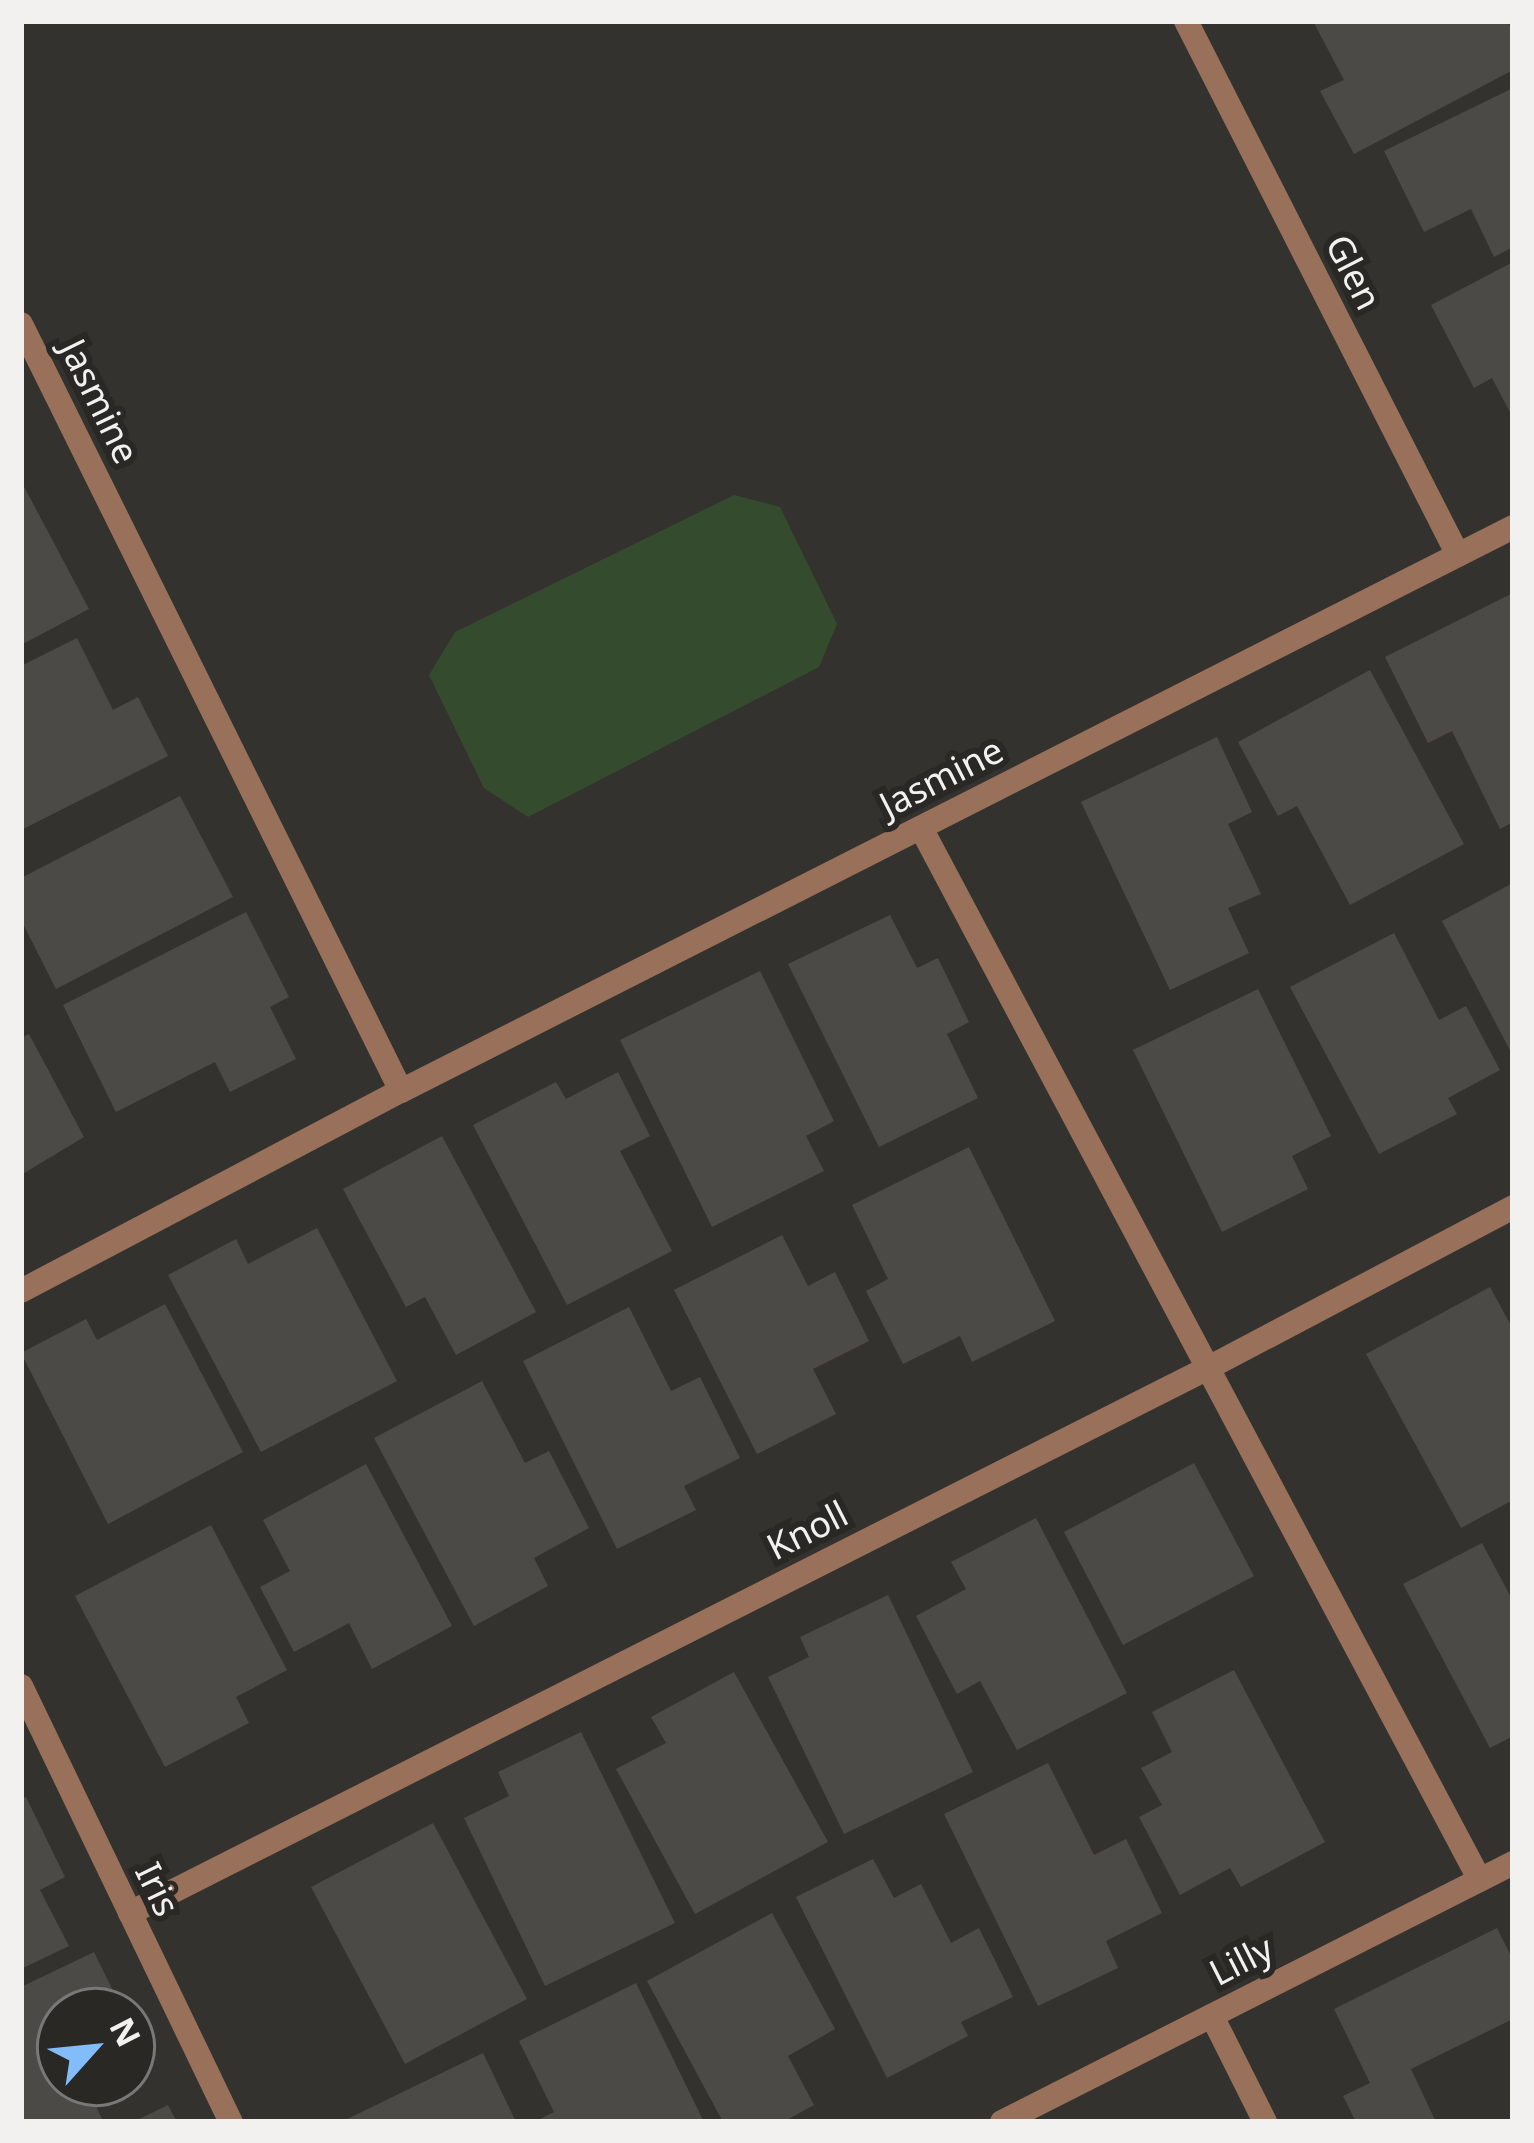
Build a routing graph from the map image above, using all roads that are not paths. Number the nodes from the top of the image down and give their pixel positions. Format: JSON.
{"nodes":[{"id":1,"x":1186,"y":21,"type":"edge"},
{"id":2,"x":21,"y":324,"type":"edge"},
{"id":3,"x":1513,"y":527,"type":"edge"},
{"id":4,"x":1458,"y":555,"type":"junction"},
{"id":5,"x":921,"y":828,"type":"junction"},
{"id":6,"x":401,"y":1091,"type":"junction"},
{"id":7,"x":1513,"y":1207,"type":"edge"},
{"id":8,"x":21,"y":1291,"type":"edge"},
{"id":9,"x":1208,"y":1368,"type":"junction"},
{"id":10,"x":21,"y":1687,"type":"edge"},
{"id":11,"x":1513,"y":1863,"type":"edge"},
{"id":12,"x":1480,"y":1880,"type":"junction"},
{"id":13,"x":130,"y":1912,"type":"junction"},
{"id":14,"x":1212,"y":2016,"type":"junction"},
{"id":15,"x":231,"y":2122,"type":"edge"},
{"id":16,"x":1002,"y":2122,"type":"edge"},
{"id":17,"x":1265,"y":2122,"type":"edge"}],
"edges":[{"from":1,"to":4,"type":"street","name":"Glen"},
{"from":2,"to":6,"type":"street","name":"Jasmine"},
{"from":3,"to":4,"type":"street","name":"Jasmine"},
{"from":4,"to":5,"type":"street","name":"Jasmine"},
{"from":5,"to":6,"type":"street","name":"Jasmine"},
{"from":5,"to":9,"type":"street"},
{"from":6,"to":8,"type":"street","name":"Jasmine"},
{"from":7,"to":9,"type":"street","name":"Knoll"},
{"from":9,"to":12,"type":"street"},
{"from":9,"to":13,"type":"street","name":"Knoll"},
{"from":10,"to":13,"type":"street","name":"Iris"},
{"from":11,"to":12,"type":"street","name":"Lilly"},
{"from":12,"to":14,"type":"street","name":"Lilly"},
{"from":13,"to":15,"type":"street","name":"Iris"},
{"from":14,"to":16,"type":"street","name":"Lilly"},
{"from":14,"to":17,"type":"street"}]}
